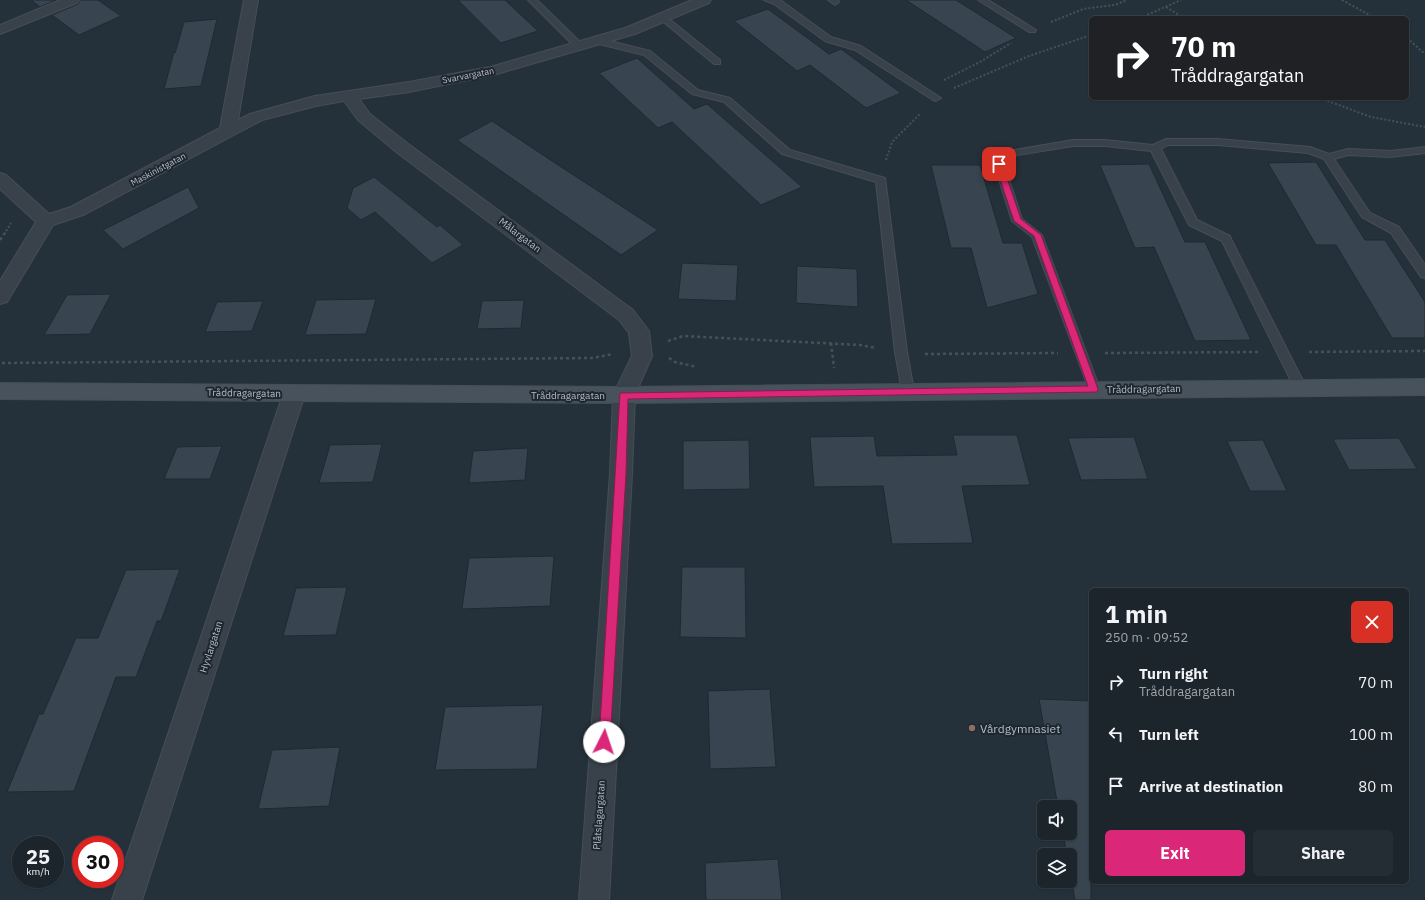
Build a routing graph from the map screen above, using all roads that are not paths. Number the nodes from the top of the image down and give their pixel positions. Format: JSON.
{"nodes":[{"id":1,"x":72,"y":0,"type":"edge"},
{"id":2,"x":251,"y":0,"type":"edge"},
{"id":3,"x":532,"y":0,"type":"edge"},
{"id":4,"x":704,"y":0,"type":"edge"},
{"id":5,"x":768,"y":0,"type":"edge"},
{"id":6,"x":982,"y":0,"type":"edge"},
{"id":7,"x":663,"y":17,"type":"junction"},
{"id":8,"x":0,"y":30,"type":"edge"},
{"id":9,"x":1032,"y":30,"type":"road end"},
{"id":10,"x":598,"y":41,"type":"junction"},
{"id":11,"x":580,"y":47,"type":"junction"},
{"id":12,"x":717,"y":62,"type":"dead end"},
{"id":13,"x":348,"y":96,"type":"junction"},
{"id":14,"x":936,"y":98,"type":"road end"},
{"id":15,"x":228,"y":131,"type":"junction"},
{"id":16,"x":1155,"y":148,"type":"junction"},
{"id":17,"x":1425,"y":150,"type":"edge"},
{"id":18,"x":1328,"y":157,"type":"junction"},
{"id":19,"x":0,"y":179,"type":"edge"},
{"id":20,"x":46,"y":221,"type":"junction"},
{"id":21,"x":1425,"y":274,"type":"edge"},
{"id":22,"x":0,"y":297,"type":"edge"},
{"id":23,"x":1425,"y":386,"type":"edge"},
{"id":24,"x":1300,"y":387,"type":"junction"},
{"id":25,"x":1094,"y":389,"type":"junction"},
{"id":26,"x":0,"y":391,"type":"edge"},
{"id":27,"x":908,"y":391,"type":"junction"},
{"id":28,"x":294,"y":394,"type":"junction"},
{"id":29,"x":624,"y":395,"type":"junction"},
{"id":30,"x":127,"y":900,"type":"edge"},
{"id":31,"x":594,"y":900,"type":"edge"}],
"edges":[{"from":1,"to":8,"type":"street"},
{"from":2,"to":15,"type":"street"},
{"from":3,"to":11,"type":"lane"},
{"from":4,"to":7,"type":"street","name":"Svarvargatan"},
{"from":5,"to":14,"type":"lane"},
{"from":6,"to":9,"type":"lane"},
{"from":7,"to":10,"type":"street","name":"Svarvargatan"},
{"from":7,"to":12,"type":"lane"},
{"from":10,"to":11,"type":"street","name":"Svarvargatan"},
{"from":10,"to":27,"type":"lane"},
{"from":11,"to":13,"type":"street","name":"Svarvargatan"},
{"from":13,"to":15,"type":"street","name":"Svarvargatan"},
{"from":13,"to":29,"type":"street","name":"Målargatan"},
{"from":15,"to":20,"type":"street","name":"Maskinistgatan"},
{"from":16,"to":18,"type":"lane"},
{"from":16,"to":24,"type":"lane"},
{"from":16,"to":25,"type":"lane"},
{"from":17,"to":18,"type":"lane"},
{"from":18,"to":21,"type":"lane"},
{"from":19,"to":20,"type":"street"},
{"from":20,"to":22,"type":"street"},
{"from":23,"to":24,"type":"main road","name":"Tråddragargatan"},
{"from":24,"to":25,"type":"main road","name":"Tråddragargatan"},
{"from":25,"to":27,"type":"main road","name":"Tråddragargatan"},
{"from":26,"to":28,"type":"main road","name":"Tråddragargatan"},
{"from":27,"to":29,"type":"main road","name":"Tråddragargatan"},
{"from":28,"to":29,"type":"main road","name":"Tråddragargatan"},
{"from":28,"to":30,"type":"street","name":"Hyvlargatan"},
{"from":29,"to":31,"type":"street","name":"Plåtslagargatan"}]}
